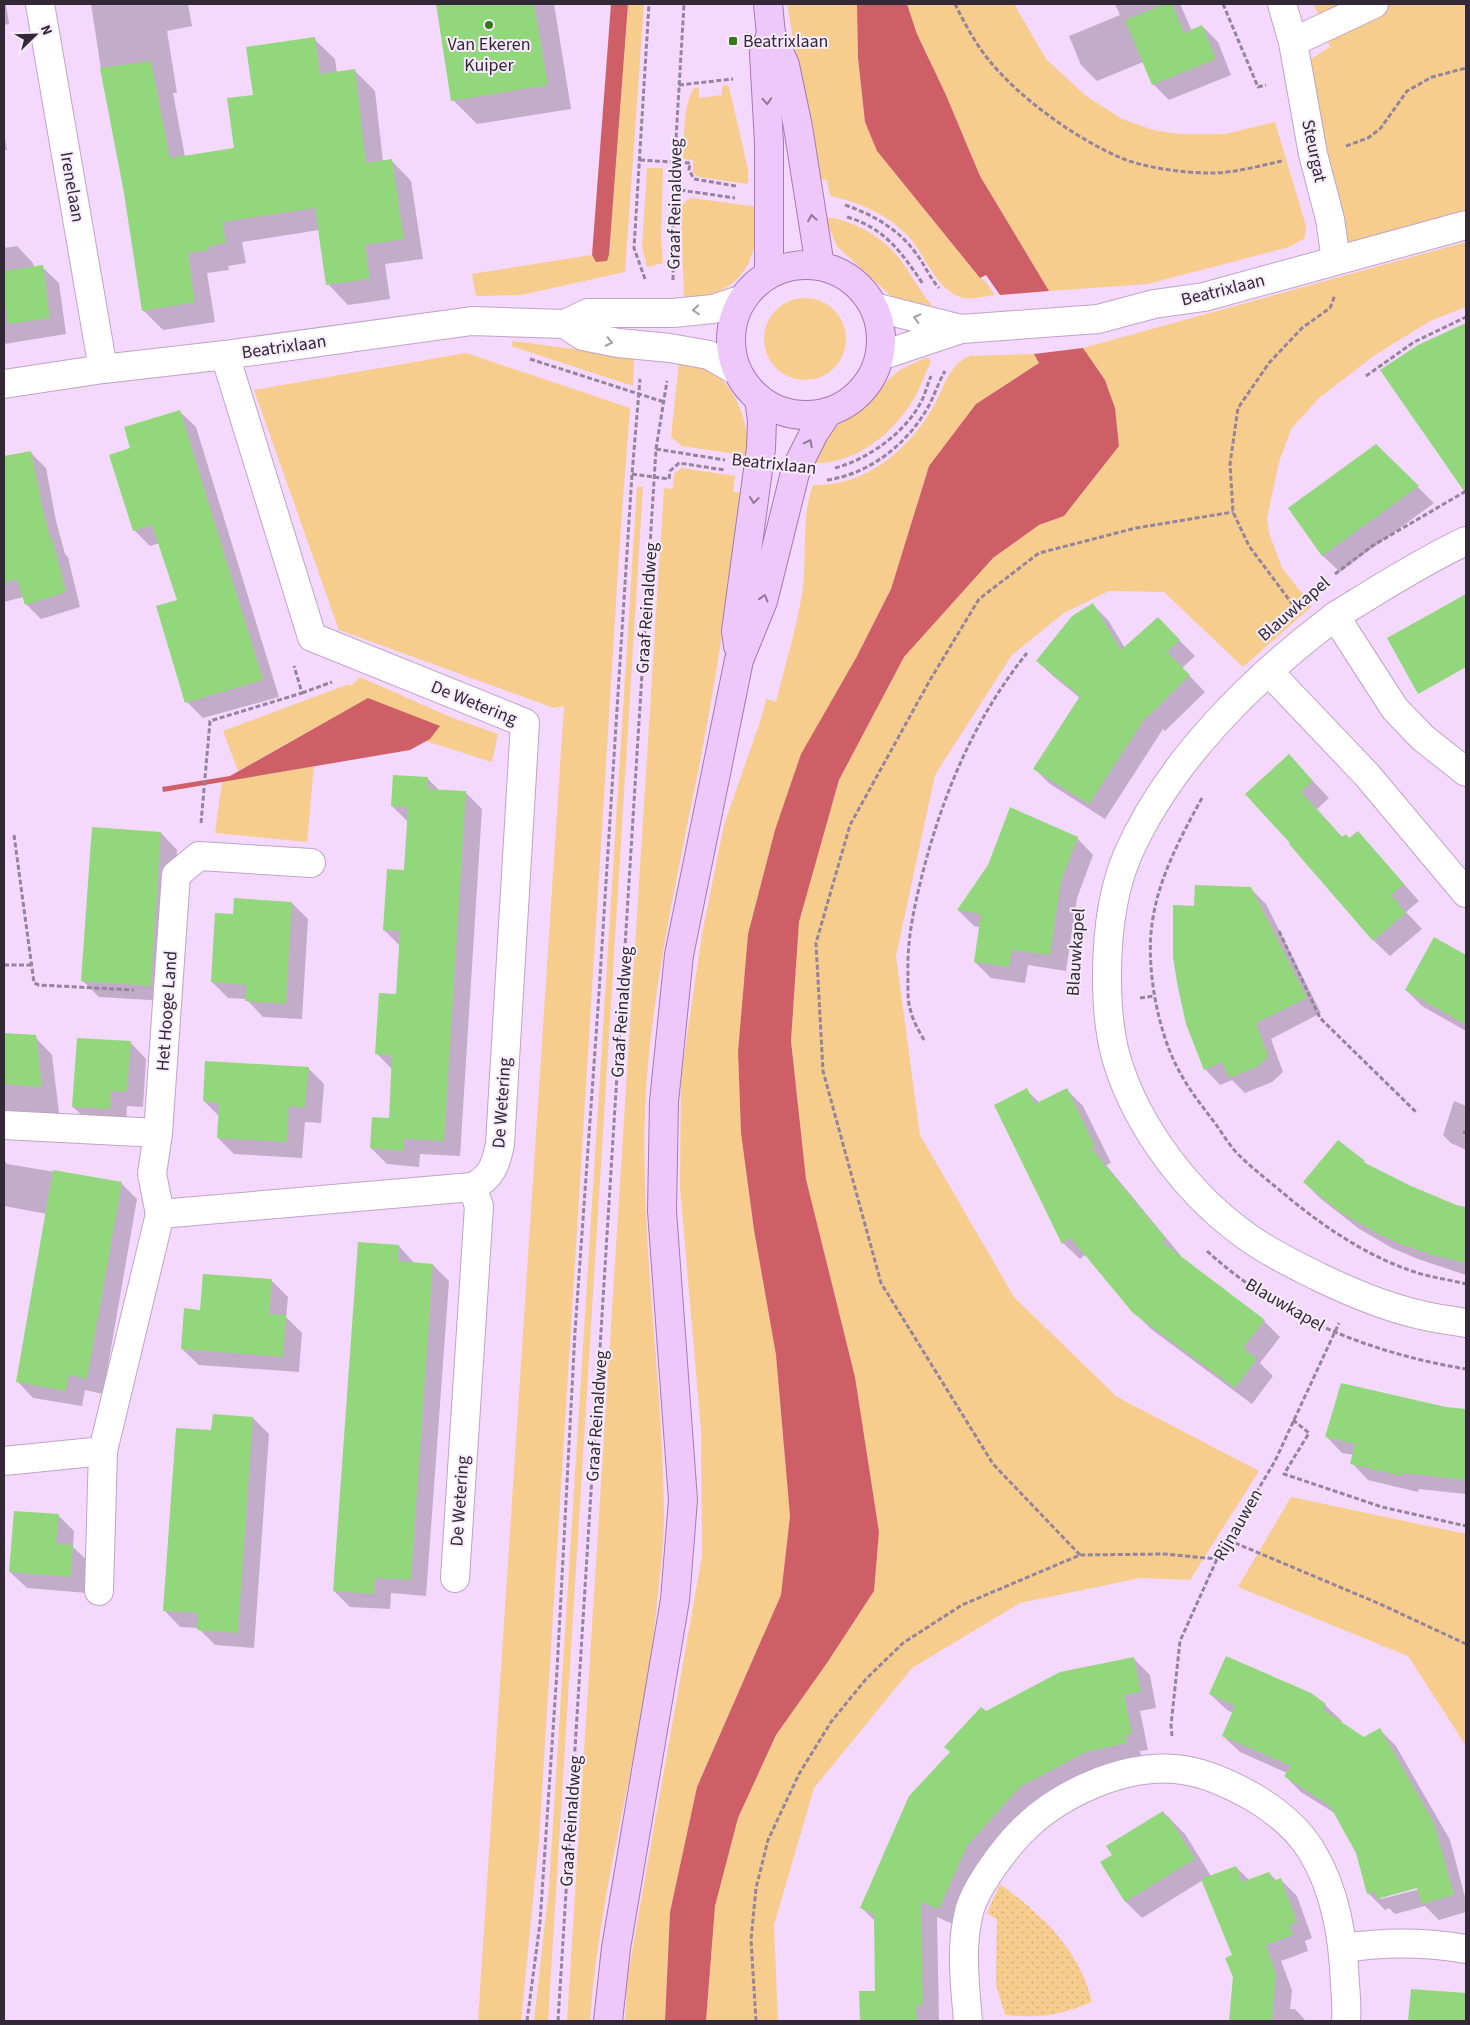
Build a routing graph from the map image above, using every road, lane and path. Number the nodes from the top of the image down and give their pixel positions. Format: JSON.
{"nodes":[{"id":1,"x":40,"y":4,"type":"edge"},
{"id":2,"x":650,"y":4,"type":"edge"},
{"id":3,"x":684,"y":4,"type":"edge"},
{"id":4,"x":768,"y":4,"type":"edge"},
{"id":5,"x":955,"y":4,"type":"edge"},
{"id":6,"x":1223,"y":4,"type":"edge"},
{"id":7,"x":1282,"y":4,"type":"edge"},
{"id":8,"x":1374,"y":4,"type":"edge"},
{"id":9,"x":771,"y":34,"type":"junction"},
{"id":10,"x":1293,"y":42,"type":"junction"},
{"id":11,"x":1466,"y":68,"type":"edge"},
{"id":12,"x":736,"y":73,"type":"dead end"},
{"id":13,"x":1275,"y":82,"type":"dead end"},
{"id":14,"x":679,"y":85,"type":"junction"},
{"id":15,"x":1313,"y":154,"type":"junction"},
{"id":16,"x":673,"y":189,"type":"junction"},
{"id":17,"x":769,"y":204,"type":"junction"},
{"id":18,"x":811,"y":209,"type":"junction"},
{"id":19,"x":1466,"y":225,"type":"edge"},
{"id":20,"x":1336,"y":260,"type":"junction"},
{"id":21,"x":820,"y":266,"type":"junction"},
{"id":22,"x":769,"y":274,"type":"junction"},
{"id":23,"x":926,"y":289,"type":"dead end"},
{"id":24,"x":1336,"y":292,"type":"dead end"},
{"id":25,"x":743,"y":299,"type":"junction"},
{"id":26,"x":874,"y":307,"type":"junction"},
{"id":27,"x":645,"y":312,"type":"junction"},
{"id":28,"x":673,"y":312,"type":"junction"},
{"id":29,"x":1466,"y":316,"type":"edge"},
{"id":30,"x":564,"y":324,"type":"junction"},
{"id":31,"x":968,"y":328,"type":"junction"},
{"id":32,"x":642,"y":346,"type":"junction"},
{"id":33,"x":670,"y":348,"type":"junction"},
{"id":34,"x":225,"y":355,"type":"junction"},
{"id":35,"x":523,"y":356,"type":"dead end"},
{"id":36,"x":880,"y":356,"type":"junction"},
{"id":37,"x":948,"y":365,"type":"dead end"},
{"id":38,"x":103,"y":369,"type":"junction"},
{"id":39,"x":737,"y":371,"type":"junction"},
{"id":40,"x":931,"y":374,"type":"dead end"},
{"id":41,"x":1366,"y":376,"type":"dead end"},
{"id":42,"x":4,"y":384,"type":"edge"},
{"id":43,"x":639,"y":394,"type":"junction"},
{"id":44,"x":759,"y":399,"type":"junction"},
{"id":45,"x":664,"y":402,"type":"junction"},
{"id":46,"x":828,"y":412,"type":"junction"},
{"id":47,"x":656,"y":449,"type":"junction"},
{"id":48,"x":632,"y":474,"type":"junction"},
{"id":49,"x":757,"y":474,"type":"junction"},
{"id":50,"x":655,"y":478,"type":"junction"},
{"id":51,"x":794,"y":478,"type":"junction"},
{"id":52,"x":1466,"y":491,"type":"edge"},
{"id":53,"x":1233,"y":512,"type":"junction"},
{"id":54,"x":1466,"y":541,"type":"edge"},
{"id":55,"x":1333,"y":576,"type":"dead end"},
{"id":56,"x":1301,"y":599,"type":"dead end"},
{"id":57,"x":1294,"y":605,"type":"junction"},
{"id":58,"x":1287,"y":612,"type":"dead end"},
{"id":59,"x":1335,"y":616,"type":"junction"},
{"id":60,"x":312,"y":637,"type":"junction"},
{"id":61,"x":1027,"y":652,"type":"dead end"},
{"id":62,"x":739,"y":660,"type":"junction"},
{"id":63,"x":1269,"y":672,"type":"junction"},
{"id":64,"x":1466,"y":772,"type":"edge"},
{"id":65,"x":1203,"y":796,"type":"dead end"},
{"id":66,"x":203,"y":798,"type":"dead end"},
{"id":67,"x":14,"y":835,"type":"dead end"},
{"id":68,"x":310,"y":862,"type":"dead end"},
{"id":69,"x":1466,"y":894,"type":"edge"},
{"id":70,"x":1278,"y":932,"type":"dead end"},
{"id":71,"x":4,"y":964,"type":"edge"},
{"id":72,"x":31,"y":965,"type":"junction"},
{"id":73,"x":168,"y":992,"type":"junction"},
{"id":74,"x":924,"y":1040,"type":"dead end"},
{"id":75,"x":1417,"y":1113,"type":"dead end"},
{"id":76,"x":4,"y":1125,"type":"edge"},
{"id":77,"x":158,"y":1133,"type":"junction"},
{"id":78,"x":472,"y":1187,"type":"junction"},
{"id":79,"x":160,"y":1214,"type":"junction"},
{"id":80,"x":1202,"y":1246,"type":"dead end"},
{"id":81,"x":1466,"y":1284,"type":"edge"},
{"id":82,"x":1353,"y":1293,"type":"junction"},
{"id":83,"x":1466,"y":1323,"type":"edge"},
{"id":84,"x":1334,"y":1333,"type":"junction"},
{"id":85,"x":1466,"y":1369,"type":"edge"},
{"id":86,"x":1293,"y":1420,"type":"junction"},
{"id":87,"x":103,"y":1451,"type":"junction"},
{"id":88,"x":4,"y":1460,"type":"edge"},
{"id":89,"x":1466,"y":1526,"type":"edge"},
{"id":90,"x":1228,"y":1540,"type":"junction"},
{"id":91,"x":1080,"y":1555,"type":"junction"},
{"id":92,"x":1217,"y":1559,"type":"junction"},
{"id":93,"x":455,"y":1578,"type":"dead end"},
{"id":94,"x":100,"y":1591,"type":"dead end"},
{"id":95,"x":1466,"y":1644,"type":"edge"},
{"id":96,"x":1176,"y":1769,"type":"junction"},
{"id":97,"x":1344,"y":1948,"type":"junction"},
{"id":98,"x":1466,"y":1949,"type":"edge"},
{"id":99,"x":527,"y":2021,"type":"edge"},
{"id":100,"x":558,"y":2021,"type":"edge"},
{"id":101,"x":608,"y":2021,"type":"edge"},
{"id":102,"x":756,"y":2021,"type":"edge"},
{"id":103,"x":968,"y":2021,"type":"edge"},
{"id":104,"x":1346,"y":2021,"type":"edge"}],
"edges":[{"from":1,"to":38,"type":"street","name":"Irenelaan"},
{"from":2,"to":27,"type":"path"},
{"from":3,"to":14,"type":"path","name":"Graaf Reinaldweg"},
{"from":4,"to":9,"type":"main road"},
{"from":5,"to":15,"type":"path"},
{"from":6,"to":13,"type":"path"},
{"from":7,"to":10,"type":"street","name":"Steurgat"},
{"from":8,"to":10,"type":"street"},
{"from":9,"to":17,"type":"main road","one_way":true},
{"from":9,"to":18,"type":"main road"},
{"from":10,"to":15,"type":"street","name":"Steurgat"},
{"from":11,"to":15,"type":"path"},
{"from":12,"to":14,"type":"path"},
{"from":14,"to":16,"type":"path","name":"Graaf Reinaldweg"},
{"from":15,"to":20,"type":"street","name":"Steurgat"},
{"from":16,"to":17,"type":"path"},
{"from":16,"to":28,"type":"path","name":"Graaf Reinaldweg"},
{"from":17,"to":22,"type":"main road"},
{"from":21,"to":18,"type":"main road","one_way":true},
{"from":18,"to":23,"type":"path"},
{"from":19,"to":20,"type":"street","name":"Beatrixlaan"},
{"from":20,"to":31,"type":"street","name":"Beatrixlaan"},
{"from":21,"to":22,"type":"main road"},
{"from":21,"to":26,"type":"main road"},
{"from":22,"to":25,"type":"main road"},
{"from":24,"to":53,"type":"path"},
{"from":25,"to":28,"type":"street","name":"Beatrixlaan","one_way":true},
{"from":25,"to":39,"type":"main road"},
{"from":31,"to":26,"type":"street","name":"Beatrixlaan","one_way":true},
{"from":26,"to":36,"type":"main road"},
{"from":27,"to":28,"type":"street","name":"Beatrixlaan"},
{"from":27,"to":30,"type":"street","name":"Beatrixlaan"},
{"from":29,"to":41,"type":"path"},
{"from":30,"to":32,"type":"street","name":"Beatrixlaan","one_way":true},
{"from":30,"to":34,"type":"street","name":"Beatrixlaan"},
{"from":31,"to":36,"type":"street","name":"Beatrixlaan"},
{"from":32,"to":33,"type":"street","name":"Beatrixlaan"},
{"from":32,"to":43,"type":"path"},
{"from":33,"to":39,"type":"street","name":"Beatrixlaan"},
{"from":33,"to":45,"type":"path","name":"Graaf Reinaldweg"},
{"from":34,"to":38,"type":"street","name":"Beatrixlaan"},
{"from":34,"to":60,"type":"street"},
{"from":35,"to":43,"type":"path"},
{"from":36,"to":46,"type":"main road"},
{"from":37,"to":51,"type":"path"},
{"from":38,"to":42,"type":"street","name":"Beatrixlaan"},
{"from":39,"to":44,"type":"main road"},
{"from":40,"to":51,"type":"path","name":"Beatrixlaan"},
{"from":43,"to":45,"type":"path"},
{"from":43,"to":48,"type":"path"},
{"from":44,"to":46,"type":"main road"},
{"from":44,"to":49,"type":"main road"},
{"from":45,"to":47,"type":"path","name":"Graaf Reinaldweg"},
{"from":51,"to":46,"type":"main road","one_way":true},
{"from":47,"to":49,"type":"path","name":"Beatrixlaan"},
{"from":47,"to":50,"type":"path","name":"Graaf Reinaldweg"},
{"from":48,"to":50,"type":"path"},
{"from":48,"to":99,"type":"path"},
{"from":49,"to":50,"type":"path"},
{"from":49,"to":62,"type":"main road","one_way":true},
{"from":50,"to":100,"type":"path","name":"Graaf Reinaldweg"},
{"from":62,"to":51,"type":"main road","one_way":true},
{"from":52,"to":55,"type":"path","name":"Blauwkapel"},
{"from":53,"to":57,"type":"path"},
{"from":53,"to":91,"type":"path"},
{"from":54,"to":59,"type":"street","name":"Blauwkapel"},
{"from":56,"to":57,"type":"path","name":"Blauwkapel"},
{"from":57,"to":58,"type":"path","name":"Blauwkapel"},
{"from":59,"to":63,"type":"street","name":"Blauwkapel"},
{"from":59,"to":64,"type":"street","name":"Blauwkapel"},
{"from":60,"to":66,"type":"path"},
{"from":60,"to":78,"type":"street","name":"De Wetering"},
{"from":61,"to":74,"type":"path"},
{"from":62,"to":101,"type":"main road"},
{"from":63,"to":69,"type":"street","name":"Blauwkapel"},
{"from":63,"to":82,"type":"street","name":"Blauwkapel"},
{"from":65,"to":81,"type":"path"},
{"from":67,"to":72,"type":"path"},
{"from":68,"to":73,"type":"street","name":"Het Hooge Land"},
{"from":70,"to":75,"type":"path"},
{"from":71,"to":72,"type":"path"},
{"from":72,"to":73,"type":"path"},
{"from":73,"to":77,"type":"street","name":"Het Hooge Land"},
{"from":76,"to":77,"type":"street"},
{"from":77,"to":79,"type":"street"},
{"from":78,"to":79,"type":"street"},
{"from":78,"to":93,"type":"street","name":"De Wetering"},
{"from":79,"to":87,"type":"street"},
{"from":80,"to":84,"type":"path","name":"Blauwkapel"},
{"from":82,"to":83,"type":"street","name":"Blauwkapel"},
{"from":82,"to":84,"type":"path","name":"Rijnauwen"},
{"from":84,"to":85,"type":"path","name":"Blauwkapel"},
{"from":84,"to":86,"type":"path","name":"Rijnauwen"},
{"from":86,"to":89,"type":"path"},
{"from":86,"to":90,"type":"path","name":"Rijnauwen"},
{"from":87,"to":88,"type":"street"},
{"from":87,"to":94,"type":"street"},
{"from":90,"to":92,"type":"path","name":"Rijnauwen"},
{"from":90,"to":95,"type":"path"},
{"from":91,"to":92,"type":"path"},
{"from":91,"to":102,"type":"path"},
{"from":92,"to":96,"type":"path","name":"Rijnauwen"},
{"from":96,"to":97,"type":"street"},
{"from":96,"to":103,"type":"street"},
{"from":97,"to":98,"type":"street"},
{"from":97,"to":104,"type":"street"}]}
